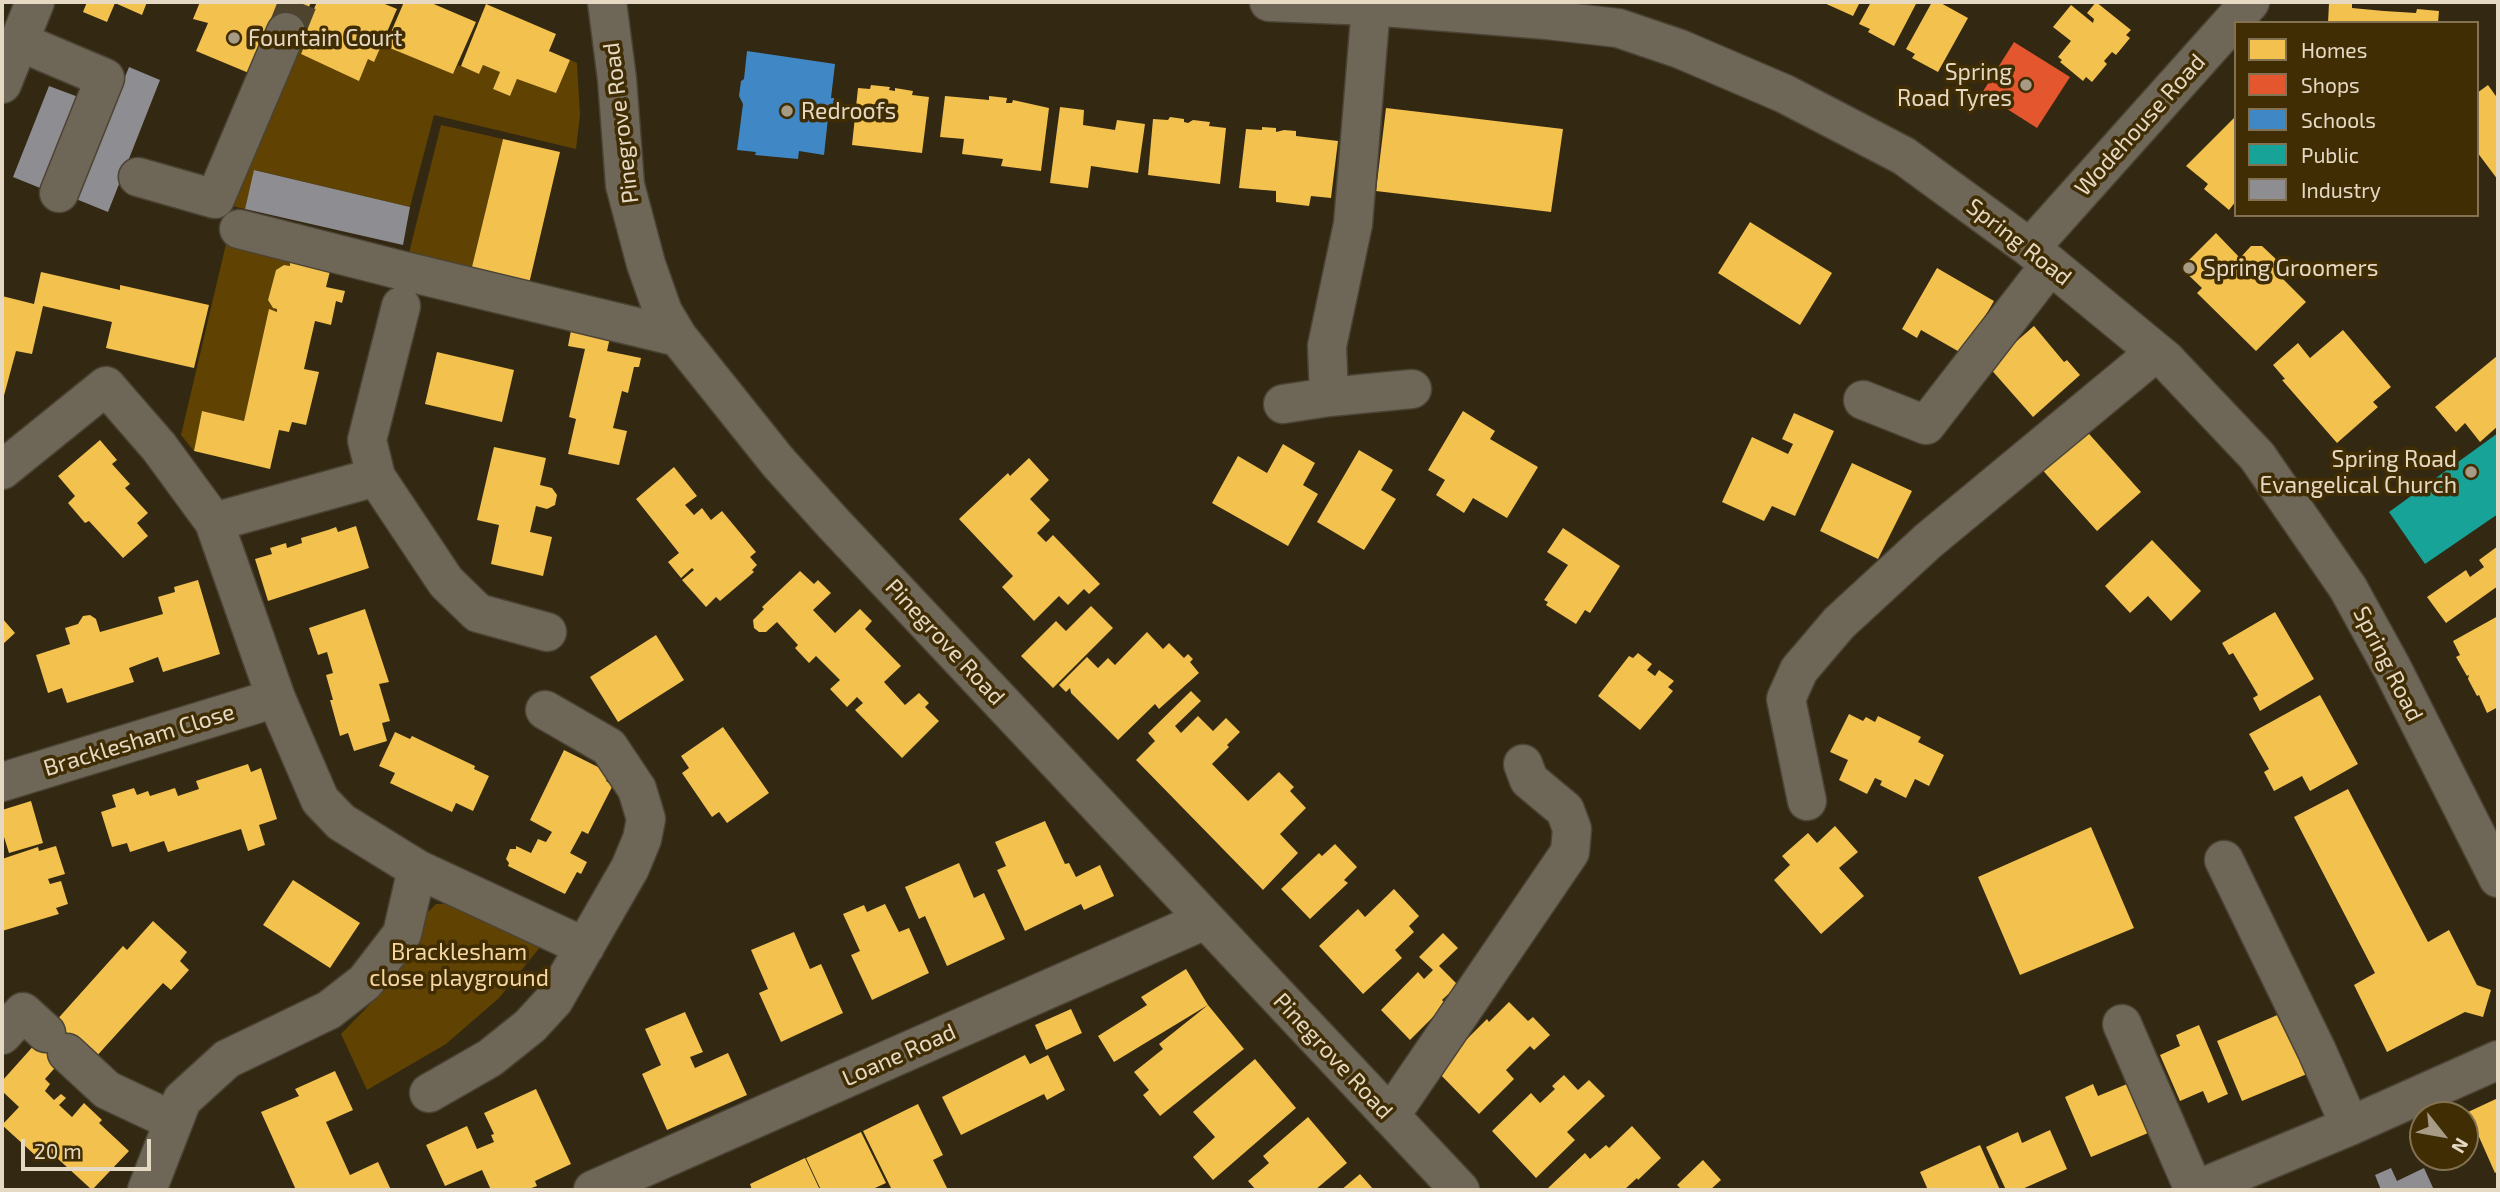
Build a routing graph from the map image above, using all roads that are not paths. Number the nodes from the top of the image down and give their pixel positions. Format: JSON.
{"nodes":[{"id":1,"x":36,"y":2,"type":"edge"},
{"id":2,"x":607,"y":2,"type":"edge"},
{"id":3,"x":1269,"y":2,"type":"edge"},
{"id":4,"x":2250,"y":2,"type":"edge"},
{"id":5,"x":1371,"y":6,"type":"junction"},
{"id":6,"x":2234,"y":21,"type":"edge"},
{"id":7,"x":2234,"y":21,"type":"edge"},
{"id":8,"x":286,"y":32,"type":"tunnel mouth"},
{"id":9,"x":20,"y":42,"type":"junction"},
{"id":10,"x":2,"y":84,"type":"edge"},
{"id":11,"x":138,"y":177,"type":"dead end"},
{"id":12,"x":59,"y":193,"type":"dead end"},
{"id":13,"x":239,"y":229,"type":"dead end"},
{"id":14,"x":2040,"y":257,"type":"junction"},
{"id":15,"x":401,"y":306,"type":"dead end"},
{"id":16,"x":678,"y":337,"type":"junction"},
{"id":17,"x":2156,"y":352,"type":"junction"},
{"id":18,"x":1412,"y":389,"type":"dead end"},
{"id":19,"x":1329,"y":397,"type":"junction"},
{"id":20,"x":1863,"y":400,"type":"dead end"},
{"id":21,"x":1283,"y":404,"type":"dead end"},
{"id":22,"x":2,"y":470,"type":"edge"},
{"id":23,"x":376,"y":477,"type":"junction"},
{"id":24,"x":214,"y":522,"type":"junction"},
{"id":25,"x":547,"y":632,"type":"dead end"},
{"id":26,"x":276,"y":698,"type":"junction"},
{"id":27,"x":545,"y":710,"type":"dead end"},
{"id":28,"x":1523,"y":764,"type":"dead end"},
{"id":29,"x":2,"y":782,"type":"edge"},
{"id":30,"x":1807,"y":800,"type":"dead end"},
{"id":31,"x":2224,"y":860,"type":"dead end"},
{"id":32,"x":417,"y":869,"type":"junction"},
{"id":33,"x":2498,"y":878,"type":"edge"},
{"id":34,"x":1205,"y":920,"type":"junction"},
{"id":35,"x":585,"y":947,"type":"junction"},
{"id":36,"x":2122,"y":1024,"type":"dead end"},
{"id":37,"x":2,"y":1035,"type":"edge"},
{"id":38,"x":2498,"y":1060,"type":"edge"},
{"id":39,"x":429,"y":1093,"type":"dead end"},
{"id":40,"x":1390,"y":1116,"type":"junction"},
{"id":41,"x":173,"y":1121,"type":"junction"},
{"id":42,"x":2350,"y":1126,"type":"junction"},
{"id":43,"x":147,"y":1190,"type":"edge"},
{"id":44,"x":593,"y":1190,"type":"edge"},
{"id":45,"x":1460,"y":1190,"type":"edge"},
{"id":46,"x":2195,"y":1190,"type":"edge"}],
"edges":[{"from":1,"to":9,"type":"street"},
{"from":2,"to":16,"type":"street","name":"Pinegrove Road"},
{"from":3,"to":5,"type":"street","name":"Spring Road"},
{"from":4,"to":7,"type":"street","name":"Wodehouse Road"},
{"from":5,"to":14,"type":"street","name":"Spring Road"},
{"from":5,"to":19,"type":"street"},
{"from":6,"to":14,"type":"street","name":"Wodehouse Road"},
{"from":8,"to":11,"type":"street"},
{"from":9,"to":10,"type":"street"},
{"from":9,"to":12,"type":"street"},
{"from":13,"to":16,"type":"street"},
{"from":14,"to":17,"type":"street","name":"Spring Road"},
{"from":14,"to":20,"type":"street","name":"Wodehouse Road"},
{"from":15,"to":23,"type":"street"},
{"from":16,"to":34,"type":"street","name":"Pinegrove Road"},
{"from":17,"to":30,"type":"street"},
{"from":17,"to":33,"type":"street","name":"Spring Road"},
{"from":18,"to":19,"type":"street"},
{"from":19,"to":21,"type":"street"},
{"from":22,"to":24,"type":"street"},
{"from":23,"to":24,"type":"street"},
{"from":23,"to":25,"type":"street"},
{"from":24,"to":26,"type":"street"},
{"from":26,"to":29,"type":"street","name":"Bracklesham Close"},
{"from":26,"to":32,"type":"street"},
{"from":27,"to":35,"type":"street"},
{"from":28,"to":40,"type":"street"},
{"from":31,"to":42,"type":"street"},
{"from":32,"to":35,"type":"street"},
{"from":32,"to":41,"type":"street"},
{"from":34,"to":40,"type":"street","name":"Pinegrove Road"},
{"from":34,"to":44,"type":"street","name":"Loane Road"},
{"from":35,"to":39,"type":"street"},
{"from":36,"to":46,"type":"street"},
{"from":37,"to":41,"type":"street"},
{"from":38,"to":42,"type":"street"},
{"from":40,"to":45,"type":"street","name":"Pinegrove Road"},
{"from":41,"to":43,"type":"street"},
{"from":42,"to":46,"type":"street"}]}
